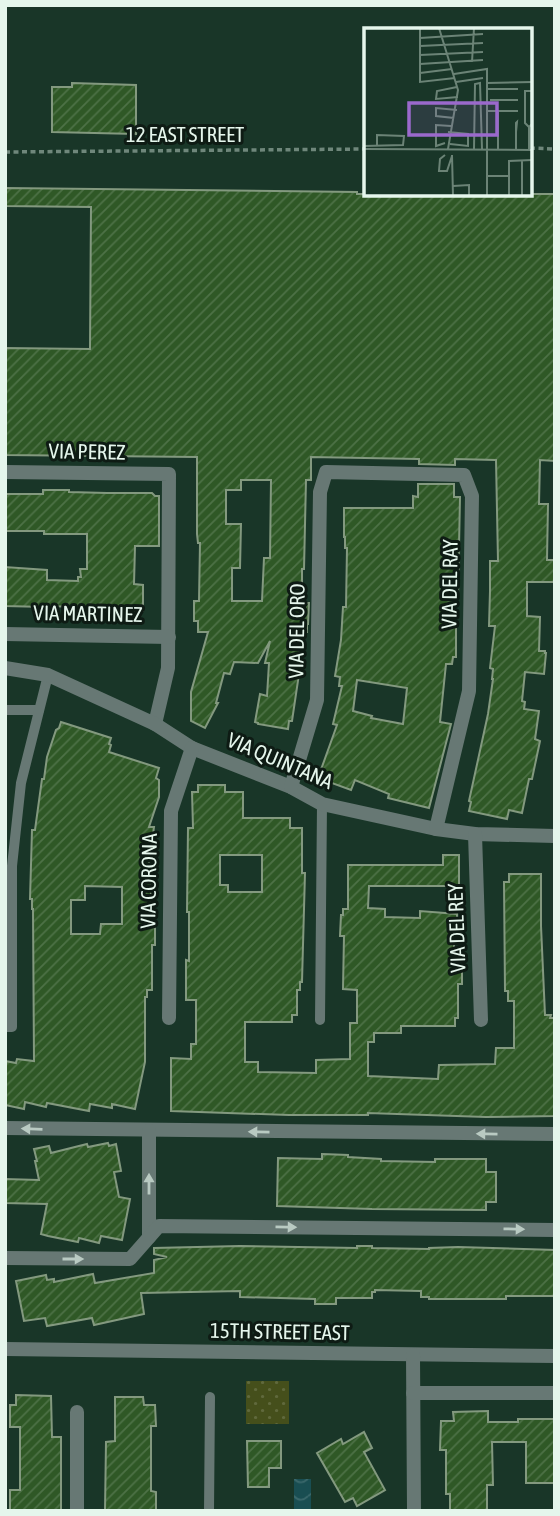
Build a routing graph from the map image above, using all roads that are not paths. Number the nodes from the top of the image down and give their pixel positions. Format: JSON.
{"nodes":[{"id":1,"x":5,"y":472,"type":"edge"},
{"id":2,"x":326,"y":472,"type":"joint"},
{"id":3,"x":5,"y":634,"type":"edge"},
{"id":4,"x":169,"y":637,"type":"junction"},
{"id":5,"x":5,"y":668,"type":"edge"},
{"id":6,"x":48,"y":675,"type":"junction"},
{"id":7,"x":5,"y":710,"type":"edge"},
{"id":8,"x":39,"y":710,"type":"junction"},
{"id":9,"x":155,"y":724,"type":"junction"},
{"id":10,"x":192,"y":748,"type":"junction"},
{"id":11,"x":290,"y":787,"type":"junction"},
{"id":12,"x":322,"y":804,"type":"junction"},
{"id":13,"x":436,"y":829,"type":"junction"},
{"id":14,"x":475,"y":834,"type":"junction"},
{"id":15,"x":555,"y":836,"type":"edge"},
{"id":16,"x":9,"y":866,"type":"edge"},
{"id":17,"x":169,"y":1018,"type":"dead end"},
{"id":18,"x":320,"y":1020,"type":"dead end"},
{"id":19,"x":481,"y":1020,"type":"dead end"},
{"id":20,"x":9,"y":1027,"type":"edge"},
{"id":21,"x":5,"y":1129,"type":"edge"},
{"id":22,"x":149,"y":1131,"type":"junction"},
{"id":23,"x":555,"y":1135,"type":"edge"},
{"id":24,"x":555,"y":1230,"type":"edge"},
{"id":25,"x":149,"y":1237,"type":"junction"},
{"id":26,"x":5,"y":1258,"type":"edge"},
{"id":27,"x":5,"y":1349,"type":"edge"},
{"id":28,"x":413,"y":1355,"type":"junction"},
{"id":29,"x":555,"y":1356,"type":"edge"},
{"id":30,"x":413,"y":1392,"type":"junction"},
{"id":31,"x":555,"y":1393,"type":"edge"},
{"id":32,"x":210,"y":1397,"type":"dead end"},
{"id":33,"x":77,"y":1412,"type":"dead end"},
{"id":34,"x":77,"y":1511,"type":"edge"},
{"id":35,"x":209,"y":1511,"type":"edge"},
{"id":36,"x":414,"y":1511,"type":"edge"}],
"edges":[{"from":1,"to":4,"type":"street","name":"VIA PEREZ"},
{"from":2,"to":11,"type":"street","name":"VIA DEL ORO"},
{"from":2,"to":13,"type":"street","name":"VIA DEL RAY"},
{"from":3,"to":4,"type":"street","name":"VIA MARTINEZ"},
{"from":4,"to":9,"type":"street"},
{"from":5,"to":6,"type":"street","name":"VIA QUINTANA"},
{"from":6,"to":8,"type":"lane"},
{"from":6,"to":9,"type":"street","name":"VIA QUINTANA"},
{"from":7,"to":8,"type":"lane"},
{"from":8,"to":16,"type":"lane"},
{"from":9,"to":10,"type":"street","name":"VIA QUINTANA"},
{"from":10,"to":11,"type":"street","name":"VIA QUINTANA"},
{"from":10,"to":17,"type":"street","name":"VIA CORONA"},
{"from":11,"to":12,"type":"street","name":"VIA QUINTANA"},
{"from":12,"to":13,"type":"street","name":"VIA QUINTANA"},
{"from":12,"to":18,"type":"lane"},
{"from":13,"to":14,"type":"street","name":"VIA QUINTANA"},
{"from":14,"to":15,"type":"street","name":"VIA QUINTANA"},
{"from":14,"to":19,"type":"street","name":"VIA DEL REY"},
{"from":16,"to":20,"type":"lane"},
{"from":22,"to":21,"type":"street","one_way":true},
{"from":23,"to":22,"type":"street","one_way":true},
{"from":25,"to":22,"type":"street","one_way":true},
{"from":25,"to":24,"type":"street","one_way":true},
{"from":26,"to":25,"type":"street","one_way":true},
{"from":27,"to":28,"type":"street","name":"15TH STREET EAST"},
{"from":28,"to":29,"type":"street","name":"15TH STREET EAST"},
{"from":28,"to":30,"type":"street"},
{"from":30,"to":31,"type":"street"},
{"from":30,"to":36,"type":"street"},
{"from":32,"to":35,"type":"lane"},
{"from":33,"to":34,"type":"street"}]}
